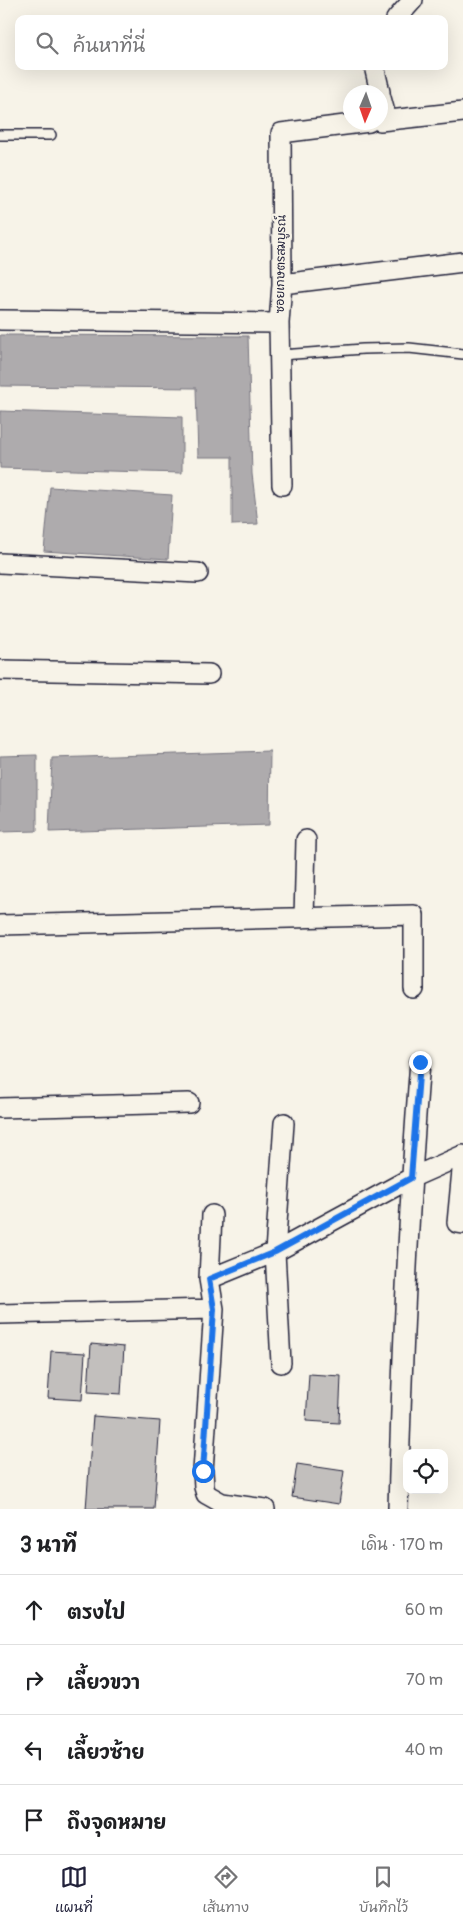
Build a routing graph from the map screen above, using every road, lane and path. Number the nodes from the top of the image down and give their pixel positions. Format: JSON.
{"nodes":[{"id":1,"x":413,"y":0,"type":"edge"},
{"id":2,"x":400,"y":15,"type":"edge"},
{"id":3,"x":375,"y":70,"type":"edge"},
{"id":4,"x":378,"y":85,"type":"edge"},
{"id":5,"x":463,"y":112,"type":"edge"},
{"id":6,"x":388,"y":120,"type":"edge"},
{"id":7,"x":343,"y":125,"type":"edge"},
{"id":8,"x":0,"y":135,"type":"edge"},
{"id":9,"x":52,"y":135,"type":"dead end"},
{"id":10,"x":463,"y":262,"type":"edge"},
{"id":11,"x":282,"y":284,"type":"junction"},
{"id":12,"x":0,"y":320,"type":"edge"},
{"id":13,"x":280,"y":323,"type":"junction"},
{"id":14,"x":463,"y":354,"type":"edge"},
{"id":15,"x":281,"y":355,"type":"junction"},
{"id":16,"x":282,"y":485,"type":"dead end"},
{"id":17,"x":0,"y":563,"type":"edge"},
{"id":18,"x":198,"y":573,"type":"dead end"},
{"id":19,"x":0,"y":670,"type":"edge"},
{"id":20,"x":209,"y":674,"type":"dead end"},
{"id":21,"x":306,"y":840,"type":"dead end"},
{"id":22,"x":304,"y":918,"type":"junction"},
{"id":23,"x":0,"y":925,"type":"edge"},
{"id":24,"x":414,"y":989,"type":"dead end"},
{"id":25,"x":420,"y":1062,"type":"dead end"},
{"id":26,"x":188,"y":1103,"type":"dead end"},
{"id":27,"x":0,"y":1108,"type":"edge"},
{"id":28,"x":284,"y":1122,"type":"dead end"},
{"id":29,"x":463,"y":1155,"type":"edge"},
{"id":30,"x":463,"y":1160,"type":"edge"},
{"id":31,"x":411,"y":1178,"type":"junction"},
{"id":32,"x":212,"y":1215,"type":"dead end"},
{"id":33,"x":463,"y":1224,"type":"edge"},
{"id":34,"x":275,"y":1252,"type":"junction"},
{"id":35,"x":209,"y":1279,"type":"junction"},
{"id":36,"x":214,"y":1309,"type":"junction"},
{"id":37,"x":0,"y":1314,"type":"edge"},
{"id":38,"x":281,"y":1363,"type":"dead end"},
{"id":39,"x":265,"y":1509,"type":"edge"},
{"id":40,"x":398,"y":1509,"type":"edge"}],
"edges":[{"from":1,"to":2,"type":"street"},
{"from":3,"to":4,"type":"street"},
{"from":5,"to":6,"type":"street","name":"ซอยเกษตรสมบูรณ์"},
{"from":7,"to":11,"type":"street","name":"ซอยเกษตรสมบูรณ์"},
{"from":8,"to":9,"type":"lane"},
{"from":10,"to":11,"type":"street"},
{"from":11,"to":13,"type":"street","name":"ซอยเกษตรสมบูรณ์"},
{"from":12,"to":13,"type":"street"},
{"from":13,"to":15,"type":"street","name":"ซอยเกษตรสมบูรณ์"},
{"from":14,"to":15,"type":"lane"},
{"from":15,"to":16,"type":"street","name":"ซอยเกษตรสมบูรณ์"},
{"from":17,"to":18,"type":"street"},
{"from":19,"to":20,"type":"street"},
{"from":21,"to":22,"type":"street"},
{"from":22,"to":23,"type":"street"},
{"from":22,"to":24,"type":"street"},
{"from":25,"to":31,"type":"street"},
{"from":26,"to":27,"type":"street"},
{"from":28,"to":34,"type":"street"},
{"from":29,"to":31,"type":"street"},
{"from":30,"to":33,"type":"street"},
{"from":31,"to":34,"type":"street"},
{"from":31,"to":40,"type":"street"},
{"from":32,"to":35,"type":"street"},
{"from":34,"to":35,"type":"street"},
{"from":34,"to":38,"type":"street"},
{"from":35,"to":36,"type":"street"},
{"from":36,"to":37,"type":"street"},
{"from":36,"to":39,"type":"street"}]}
